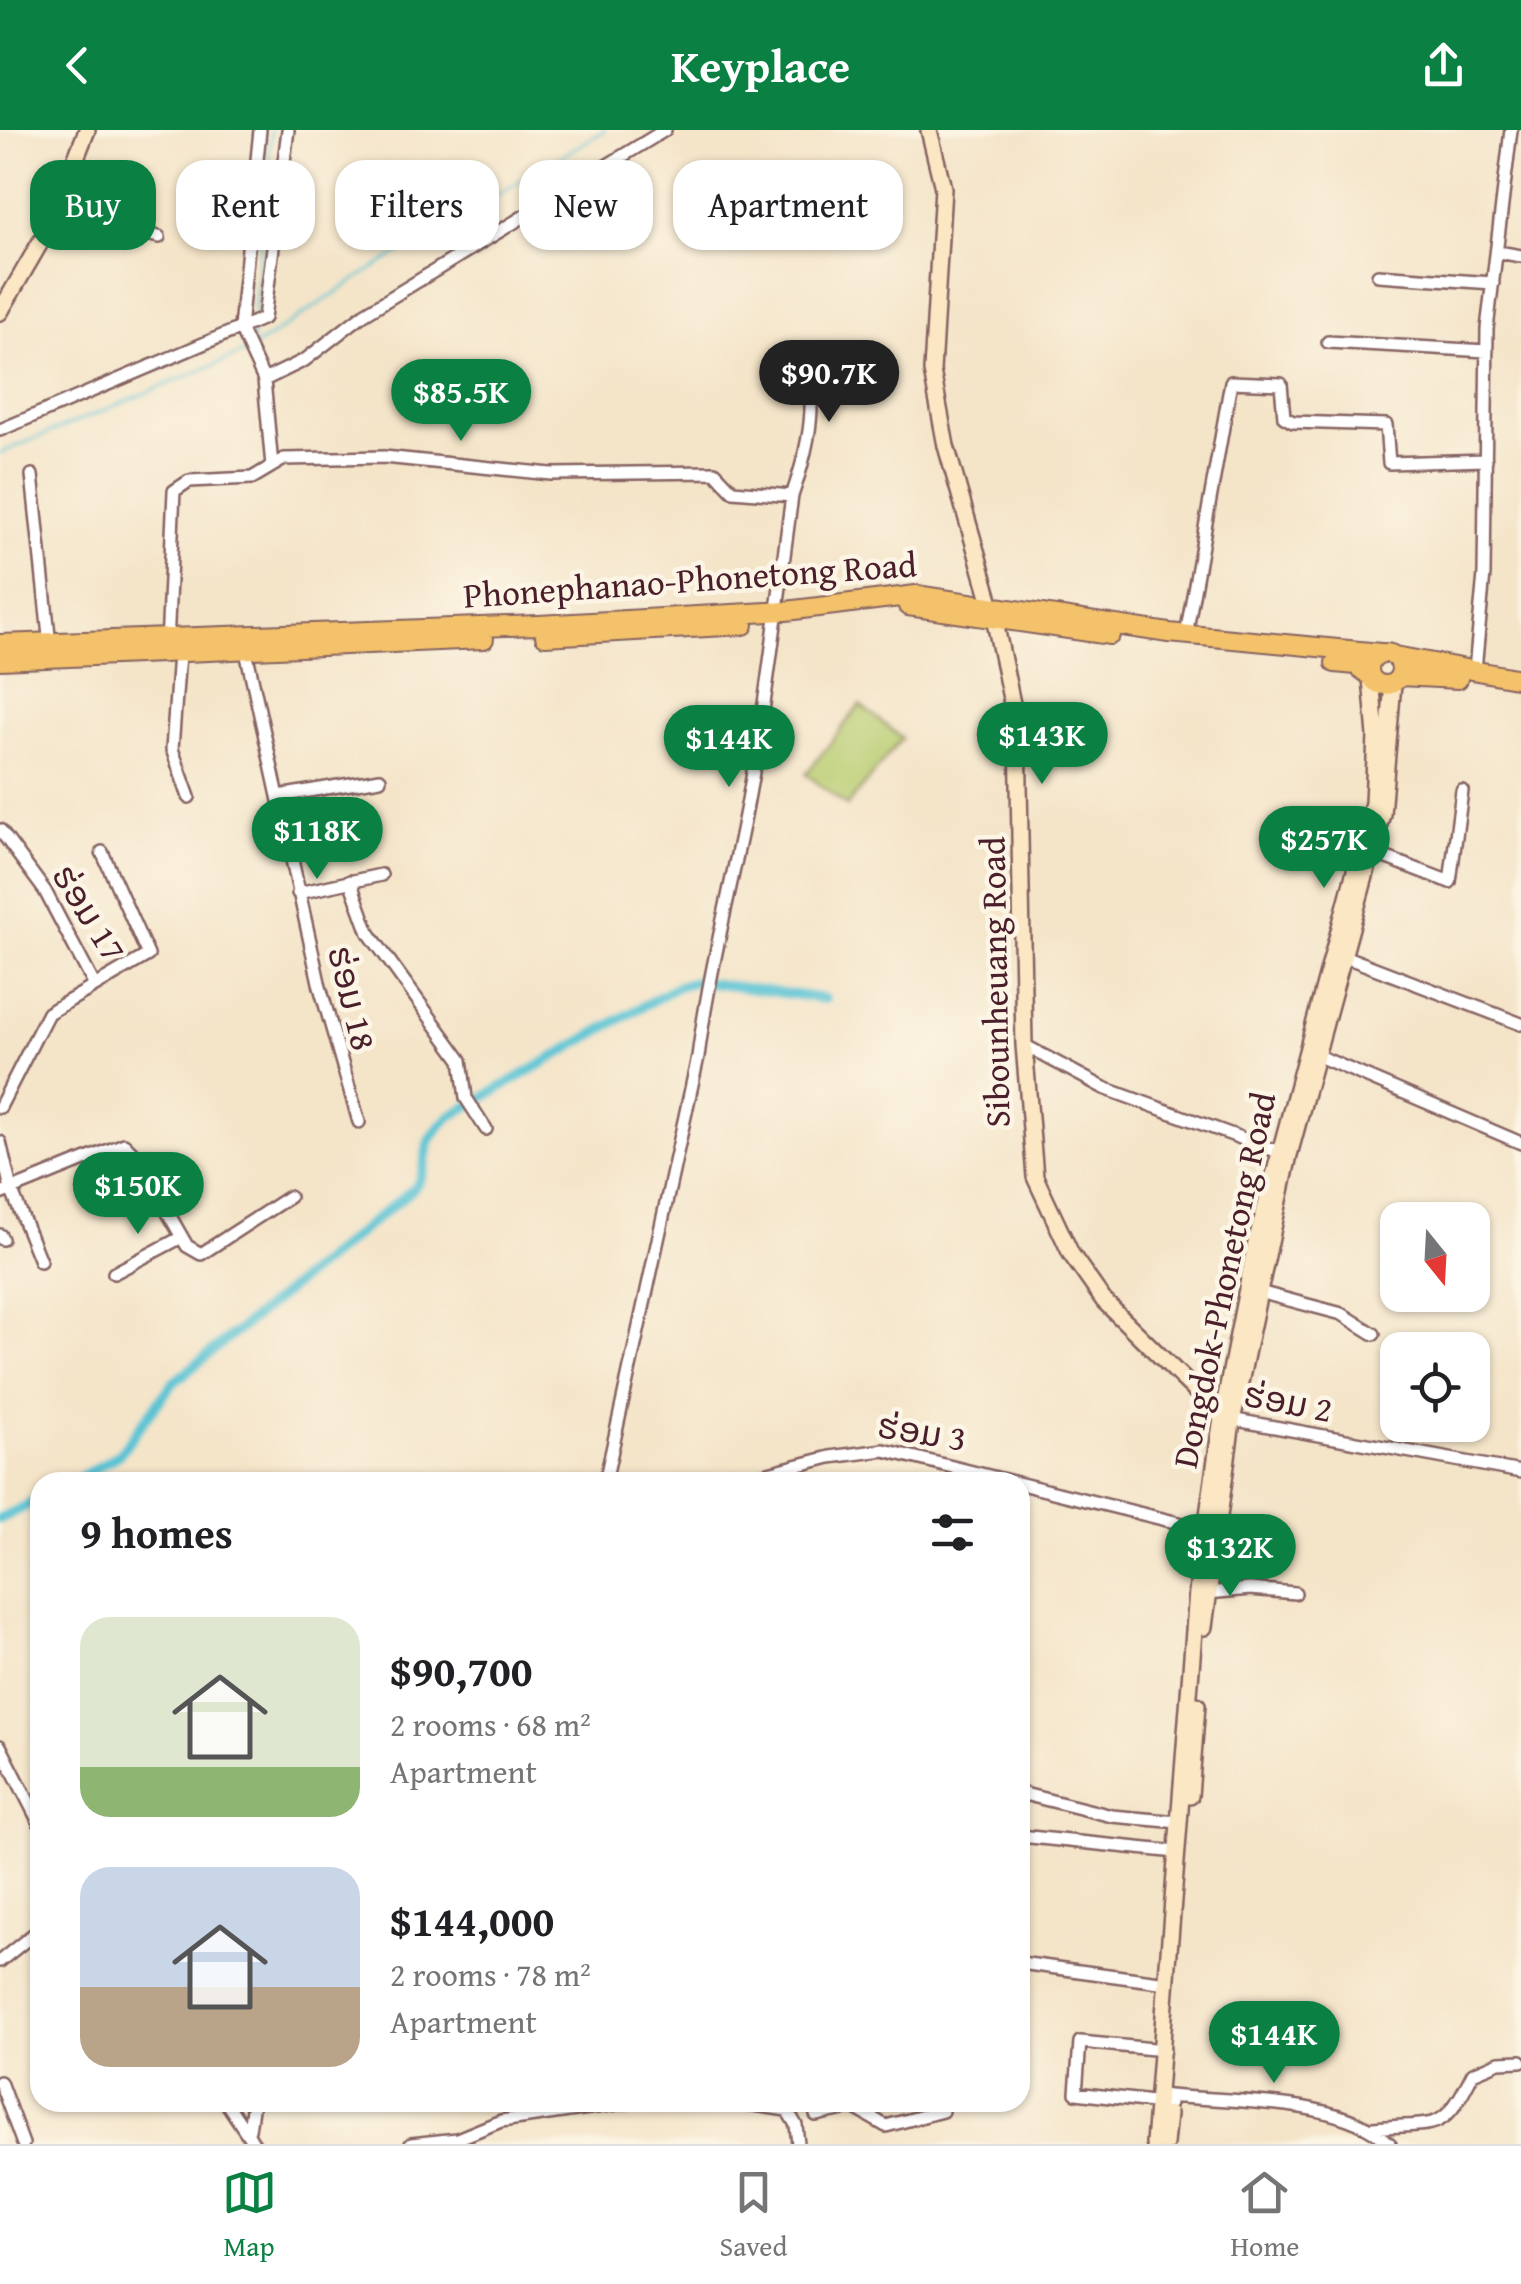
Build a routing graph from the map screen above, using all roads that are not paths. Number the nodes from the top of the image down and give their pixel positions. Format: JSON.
{"nodes":[{"id":1,"x":87,"y":130,"type":"edge"},
{"id":2,"x":260,"y":130,"type":"edge"},
{"id":3,"x":288,"y":130,"type":"edge"},
{"id":4,"x":665,"y":130,"type":"edge"},
{"id":5,"x":929,"y":130,"type":"edge"},
{"id":6,"x":1511,"y":130,"type":"edge"},
{"id":7,"x":76,"y":160,"type":"edge"},
{"id":8,"x":156,"y":235,"type":"edge"},
{"id":9,"x":159,"y":236,"type":"dead end"},
{"id":10,"x":35,"y":250,"type":"edge"},
{"id":11,"x":1498,"y":252,"type":"junction"},
{"id":12,"x":1521,"y":256,"type":"edge"},
{"id":13,"x":1378,"y":275,"type":"dead end"},
{"id":14,"x":1492,"y":283,"type":"junction"},
{"id":15,"x":0,"y":312,"type":"edge"},
{"id":16,"x":248,"y":327,"type":"junction"},
{"id":17,"x":1328,"y":342,"type":"dead end"},
{"id":18,"x":1487,"y":351,"type":"junction"},
{"id":19,"x":797,"y":373,"type":"dead end"},
{"id":20,"x":262,"y":378,"type":"junction"},
{"id":21,"x":0,"y":430,"type":"edge"},
{"id":22,"x":1486,"y":460,"type":"junction"},
{"id":23,"x":272,"y":466,"type":"junction"},
{"id":24,"x":32,"y":475,"type":"dead end"},
{"id":25,"x":792,"y":496,"type":"junction"},
{"id":26,"x":993,"y":611,"type":"junction"},
{"id":27,"x":776,"y":617,"type":"junction"},
{"id":28,"x":1174,"y":637,"type":"junction"},
{"id":29,"x":0,"y":644,"type":"edge"},
{"id":30,"x":50,"y":649,"type":"junction"},
{"id":31,"x":171,"y":649,"type":"junction"},
{"id":32,"x":246,"y":651,"type":"junction"},
{"id":33,"x":1388,"y":654,"type":"junction"},
{"id":34,"x":0,"y":660,"type":"edge"},
{"id":35,"x":1475,"y":670,"type":"junction"},
{"id":36,"x":1370,"y":676,"type":"junction"},
{"id":37,"x":1396,"y":679,"type":"junction"},
{"id":38,"x":1521,"y":679,"type":"edge"},
{"id":39,"x":1521,"y":691,"type":"edge"},
{"id":40,"x":1381,"y":739,"type":"junction"},
{"id":41,"x":380,"y":778,"type":"dead end"},
{"id":42,"x":1462,"y":791,"type":"dead end"},
{"id":43,"x":280,"y":796,"type":"junction"},
{"id":44,"x":188,"y":797,"type":"dead end"},
{"id":45,"x":0,"y":830,"type":"edge"},
{"id":46,"x":102,"y":852,"type":"dead end"},
{"id":47,"x":1374,"y":853,"type":"junction"},
{"id":48,"x":381,"y":875,"type":"dead end"},
{"id":49,"x":350,"y":882,"type":"junction"},
{"id":50,"x":298,"y":893,"type":"junction"},
{"id":51,"x":1336,"y":953,"type":"junction"},
{"id":52,"x":95,"y":986,"type":"junction"},
{"id":53,"x":1521,"y":1024,"type":"edge"},
{"id":54,"x":1024,"y":1045,"type":"junction"},
{"id":55,"x":1311,"y":1053,"type":"junction"},
{"id":56,"x":0,"y":1107,"type":"edge"},
{"id":57,"x":359,"y":1122,"type":"dead end"},
{"id":58,"x":486,"y":1129,"type":"dead end"},
{"id":59,"x":0,"y":1142,"type":"edge"},
{"id":60,"x":1521,"y":1142,"type":"edge"},
{"id":61,"x":1278,"y":1152,"type":"junction"},
{"id":62,"x":6,"y":1192,"type":"edge"},
{"id":63,"x":289,"y":1197,"type":"dead end"},
{"id":64,"x":182,"y":1237,"type":"junction"},
{"id":65,"x":40,"y":1261,"type":"dead end"},
{"id":66,"x":114,"y":1273,"type":"dead end"},
{"id":67,"x":1259,"y":1292,"type":"junction"},
{"id":68,"x":1374,"y":1334,"type":"dead end"},
{"id":69,"x":1227,"y":1419,"type":"junction"},
{"id":70,"x":607,"y":1472,"type":"edge"},
{"id":71,"x":766,"y":1472,"type":"edge"},
{"id":72,"x":957,"y":1472,"type":"edge"},
{"id":73,"x":1521,"y":1472,"type":"edge"},
{"id":74,"x":1030,"y":1489,"type":"edge"},
{"id":75,"x":1210,"y":1531,"type":"junction"},
{"id":76,"x":1295,"y":1592,"type":"dead end"},
{"id":77,"x":1208,"y":1593,"type":"junction"},
{"id":78,"x":0,"y":1746,"type":"edge"},
{"id":79,"x":1030,"y":1796,"type":"edge"},
{"id":80,"x":30,"y":1804,"type":"edge"},
{"id":81,"x":1179,"y":1822,"type":"junction"},
{"id":82,"x":1030,"y":1837,"type":"edge"},
{"id":83,"x":1177,"y":1852,"type":"junction"},
{"id":84,"x":30,"y":1937,"type":"edge"},
{"id":85,"x":0,"y":1960,"type":"edge"},
{"id":86,"x":1030,"y":1964,"type":"edge"},
{"id":87,"x":1168,"y":1983,"type":"junction"},
{"id":88,"x":1164,"y":2050,"type":"junction"},
{"id":89,"x":1521,"y":2062,"type":"edge"},
{"id":90,"x":0,"y":2082,"type":"edge"},
{"id":91,"x":1165,"y":2099,"type":"junction"},
{"id":92,"x":234,"y":2112,"type":"edge"},
{"id":93,"x":252,"y":2112,"type":"edge"},
{"id":94,"x":562,"y":2112,"type":"edge"},
{"id":95,"x":788,"y":2112,"type":"edge"},
{"id":96,"x":830,"y":2112,"type":"edge"},
{"id":97,"x":862,"y":2112,"type":"edge"},
{"id":98,"x":938,"y":2112,"type":"edge"},
{"id":99,"x":816,"y":2115,"type":"dead end"},
{"id":100,"x":1373,"y":2128,"type":"junction"},
{"id":101,"x":249,"y":2130,"type":"junction"},
{"id":102,"x":468,"y":2140,"type":"edge"},
{"id":103,"x":22,"y":2144,"type":"edge"},
{"id":104,"x":254,"y":2144,"type":"edge"},
{"id":105,"x":411,"y":2144,"type":"edge"},
{"id":106,"x":798,"y":2144,"type":"edge"},
{"id":107,"x":1154,"y":2144,"type":"edge"},
{"id":108,"x":1165,"y":2144,"type":"edge"},
{"id":109,"x":1390,"y":2144,"type":"edge"}],
"edges":[{"from":1,"to":7,"type":"main road"},
{"from":2,"to":16,"type":"street"},
{"from":3,"to":16,"type":"street"},
{"from":4,"to":20,"type":"street"},
{"from":5,"to":26,"type":"main road","name":"Sibounheuang Road"},
{"from":6,"to":11,"type":"street"},
{"from":8,"to":9,"type":"street"},
{"from":10,"to":15,"type":"main road"},
{"from":11,"to":12,"type":"street"},
{"from":11,"to":14,"type":"street"},
{"from":13,"to":14,"type":"street"},
{"from":14,"to":18,"type":"street"},
{"from":16,"to":20,"type":"street"},
{"from":16,"to":21,"type":"street"},
{"from":17,"to":18,"type":"street"},
{"from":18,"to":22,"type":"street"},
{"from":19,"to":25,"type":"street"},
{"from":20,"to":23,"type":"street"},
{"from":22,"to":28,"type":"street"},
{"from":22,"to":35,"type":"street"},
{"from":23,"to":25,"type":"street"},
{"from":23,"to":31,"type":"street"},
{"from":24,"to":30,"type":"street"},
{"from":25,"to":27,"type":"street"},
{"from":26,"to":27,"type":"main road","name":"Phonephanao-Phonetong Road"},
{"from":26,"to":28,"type":"main road","name":"Phonephanao-Phonetong Road"},
{"from":26,"to":54,"type":"main road","name":"Sibounheuang Road"},
{"from":27,"to":31,"type":"main road","name":"Phonephanao-Phonetong Road"},
{"from":27,"to":32,"type":"main road","name":"Phonephanao-Phonetong Road"},
{"from":27,"to":70,"type":"street"},
{"from":28,"to":33,"type":"main road","name":"Phonephanao-Phonetong Road"},
{"from":28,"to":36,"type":"main road","name":"Phonephanao-Phonetong Road"},
{"from":29,"to":30,"type":"main road","name":"Phonephanao-Phonetong Road"},
{"from":30,"to":31,"type":"main road","name":"Phonephanao-Phonetong Road"},
{"from":30,"to":34,"type":"main road","name":"Phonephanao-Phonetong Road"},
{"from":31,"to":32,"type":"main road","name":"Phonephanao-Phonetong Road"},
{"from":31,"to":44,"type":"street"},
{"from":32,"to":43,"type":"street","name":"ຮ່ອມ 18"},
{"from":33,"to":35,"type":"main road","name":"Phonephanao-Phonetong Road"},
{"from":33,"to":36,"type":"main road"},
{"from":33,"to":37,"type":"main road"},
{"from":35,"to":38,"type":"main road","name":"Phonephanao-Phonetong Road"},
{"from":36,"to":37,"type":"main road","name":"Phonephanao-Phonetong Road"},
{"from":36,"to":40,"type":"main road"},
{"from":37,"to":39,"type":"main road","name":"Phonephanao-Phonetong Road"},
{"from":37,"to":40,"type":"main road"},
{"from":40,"to":47,"type":"main road","name":"Dongdok-Phonetong Road"},
{"from":40,"to":51,"type":"main road","name":"Dongdok-Phonetong Road"},
{"from":41,"to":43,"type":"street"},
{"from":42,"to":47,"type":"street"},
{"from":43,"to":50,"type":"street","name":"ຮ່ອມ 18"},
{"from":45,"to":52,"type":"street","name":"ຮ່ອມ 17"},
{"from":46,"to":52,"type":"street","name":"ຮ່ອມ 17"},
{"from":47,"to":51,"type":"main road","name":"Dongdok-Phonetong Road"},
{"from":48,"to":49,"type":"street"},
{"from":49,"to":50,"type":"street"},
{"from":49,"to":58,"type":"street"},
{"from":50,"to":57,"type":"street","name":"ຮ່ອມ 18"},
{"from":51,"to":53,"type":"street"},
{"from":51,"to":55,"type":"main road","name":"Dongdok-Phonetong Road"},
{"from":52,"to":56,"type":"street"},
{"from":54,"to":61,"type":"street"},
{"from":54,"to":69,"type":"main road","name":"Sibounheuang Road"},
{"from":55,"to":60,"type":"street"},
{"from":55,"to":61,"type":"main road","name":"Dongdok-Phonetong Road"},
{"from":55,"to":67,"type":"main road","name":"Dongdok-Phonetong Road"},
{"from":59,"to":62,"type":"street"},
{"from":61,"to":69,"type":"main road","name":"Dongdok-Phonetong Road"},
{"from":62,"to":64,"type":"street"},
{"from":62,"to":65,"type":"street"},
{"from":63,"to":64,"type":"street"},
{"from":64,"to":66,"type":"street"},
{"from":67,"to":68,"type":"street"},
{"from":67,"to":69,"type":"main road","name":"Dongdok-Phonetong Road"},
{"from":69,"to":73,"type":"street","name":"ຮ່ອມ 2"},
{"from":69,"to":75,"type":"main road","name":"Dongdok-Phonetong Road"},
{"from":71,"to":72,"type":"street","name":"ຮ່ອມ 3"},
{"from":74,"to":75,"type":"street","name":"ຮ່ອມ 3"},
{"from":75,"to":77,"type":"main road","name":"Dongdok-Phonetong Road"},
{"from":75,"to":81,"type":"main road","name":"Dongdok-Phonetong Road"},
{"from":76,"to":77,"type":"street"},
{"from":77,"to":91,"type":"main road","name":"Dongdok-Phonetong Road"},
{"from":78,"to":80,"type":"street"},
{"from":79,"to":81,"type":"street"},
{"from":81,"to":83,"type":"main road","name":"Dongdok-Phonetong Road"},
{"from":82,"to":83,"type":"street"},
{"from":83,"to":87,"type":"main road","name":"Dongdok-Phonetong Road"},
{"from":84,"to":85,"type":"street"},
{"from":86,"to":87,"type":"street"},
{"from":87,"to":88,"type":"main road","name":"Dongdok-Phonetong Road"},
{"from":88,"to":91,"type":"main road","name":"Dongdok-Phonetong Road"},
{"from":88,"to":91,"type":"street"},
{"from":89,"to":100,"type":"street"},
{"from":90,"to":103,"type":"street"},
{"from":91,"to":100,"type":"street"},
{"from":91,"to":107,"type":"main road","name":"Dongdok-Phonetong Road"},
{"from":91,"to":108,"type":"main road","name":"Dongdok-Phonetong Road"},
{"from":92,"to":101,"type":"street"},
{"from":93,"to":101,"type":"street"},
{"from":94,"to":102,"type":"street"},
{"from":95,"to":106,"type":"street"},
{"from":96,"to":99,"type":"street"},
{"from":97,"to":98,"type":"street"},
{"from":100,"to":109,"type":"street"},
{"from":101,"to":104,"type":"street"},
{"from":102,"to":105,"type":"street"}]}
